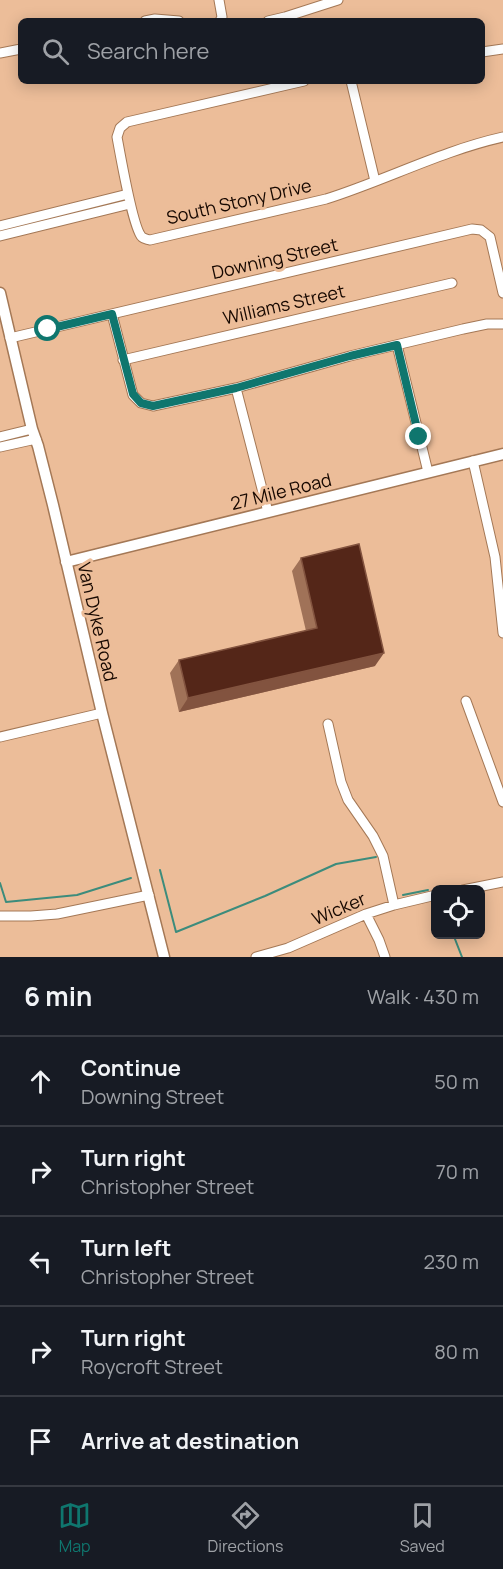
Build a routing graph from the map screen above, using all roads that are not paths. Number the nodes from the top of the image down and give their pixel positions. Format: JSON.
{"nodes":[{"id":1,"x":219,"y":0,"type":"edge"},
{"id":2,"x":336,"y":0,"type":"edge"},
{"id":3,"x":222,"y":18,"type":"edge"},
{"id":4,"x":281,"y":18,"type":"edge"},
{"id":5,"x":503,"y":49,"type":"edge"},
{"id":6,"x":18,"y":50,"type":"edge"},
{"id":7,"x":485,"y":52,"type":"edge"},
{"id":8,"x":0,"y":53,"type":"edge"},
{"id":9,"x":291,"y":84,"type":"edge"},
{"id":10,"x":352,"y":84,"type":"edge"},
{"id":11,"x":503,"y":137,"type":"edge"},
{"id":12,"x":375,"y":181,"type":"junction"},
{"id":13,"x":129,"y":199,"type":"junction"},
{"id":14,"x":0,"y":226,"type":"edge"},
{"id":15,"x":0,"y":236,"type":"edge"},
{"id":16,"x":452,"y":283,"type":"dead end"},
{"id":17,"x":503,"y":293,"type":"edge"},
{"id":18,"x":0,"y":294,"type":"edge"},
{"id":19,"x":112,"y":314,"type":"junction"},
{"id":20,"x":503,"y":324,"type":"edge"},
{"id":21,"x":10,"y":338,"type":"junction"},
{"id":22,"x":397,"y":345,"type":"junction"},
{"id":23,"x":123,"y":360,"type":"junction"},
{"id":24,"x":236,"y":388,"type":"junction"},
{"id":25,"x":34,"y":434,"type":"junction"},
{"id":26,"x":0,"y":438,"type":"edge"},
{"id":27,"x":0,"y":447,"type":"edge"},
{"id":28,"x":503,"y":454,"type":"edge"},
{"id":29,"x":473,"y":461,"type":"junction"},
{"id":30,"x":428,"y":472,"type":"junction"},
{"id":31,"x":268,"y":512,"type":"junction"},
{"id":32,"x":66,"y":562,"type":"junction"},
{"id":33,"x":503,"y":633,"type":"edge"},
{"id":34,"x":466,"y":701,"type":"dead end"},
{"id":35,"x":102,"y":713,"type":"junction"},
{"id":36,"x":328,"y":724,"type":"dead end"},
{"id":37,"x":0,"y":737,"type":"edge"},
{"id":38,"x":503,"y":802,"type":"edge"},
{"id":39,"x":503,"y":882,"type":"edge"},
{"id":40,"x":485,"y":886,"type":"edge"},
{"id":41,"x":149,"y":895,"type":"junction"},
{"id":42,"x":431,"y":896,"type":"edge"},
{"id":43,"x":394,"y":905,"type":"junction"},
{"id":44,"x":366,"y":914,"type":"junction"},
{"id":45,"x":0,"y":916,"type":"edge"},
{"id":46,"x":164,"y":957,"type":"edge"},
{"id":47,"x":256,"y":957,"type":"edge"},
{"id":48,"x":385,"y":957,"type":"edge"}],
"edges":[{"from":1,"to":3,"type":"street"},
{"from":2,"to":4,"type":"street"},
{"from":5,"to":7,"type":"street"},
{"from":6,"to":8,"type":"street"},
{"from":9,"to":13,"type":"street"},
{"from":10,"to":12,"type":"street"},
{"from":11,"to":12,"type":"street","name":"South Stony Drive"},
{"from":12,"to":13,"type":"street","name":"South Stony Drive"},
{"from":13,"to":14,"type":"street"},
{"from":13,"to":15,"type":"street"},
{"from":16,"to":23,"type":"street","name":"Williams Street"},
{"from":17,"to":19,"type":"street","name":"Downing Street"},
{"from":18,"to":21,"type":"street","name":"Van Dyke Road"},
{"from":19,"to":21,"type":"street","name":"Downing Street"},
{"from":19,"to":23,"type":"street"},
{"from":20,"to":22,"type":"street"},
{"from":21,"to":25,"type":"street","name":"Van Dyke Road"},
{"from":22,"to":24,"type":"street"},
{"from":22,"to":30,"type":"street"},
{"from":23,"to":24,"type":"street"},
{"from":24,"to":31,"type":"street"},
{"from":25,"to":26,"type":"street"},
{"from":25,"to":27,"type":"street"},
{"from":25,"to":32,"type":"street","name":"Van Dyke Road"},
{"from":28,"to":29,"type":"street","name":"27 Mile Road"},
{"from":29,"to":30,"type":"street","name":"27 Mile Road"},
{"from":29,"to":33,"type":"street"},
{"from":30,"to":31,"type":"street","name":"27 Mile Road"},
{"from":31,"to":32,"type":"street","name":"27 Mile Road"},
{"from":32,"to":35,"type":"street","name":"Van Dyke Road"},
{"from":34,"to":38,"type":"street"},
{"from":35,"to":37,"type":"street"},
{"from":35,"to":41,"type":"street","name":"Van Dyke Road"},
{"from":36,"to":43,"type":"street"},
{"from":39,"to":40,"type":"street"},
{"from":41,"to":45,"type":"street"},
{"from":41,"to":46,"type":"street","name":"Van Dyke Road"},
{"from":42,"to":43,"type":"street","name":"Wicker"},
{"from":43,"to":44,"type":"street","name":"Wicker"},
{"from":44,"to":47,"type":"street","name":"Wicker"},
{"from":44,"to":48,"type":"street"}]}
